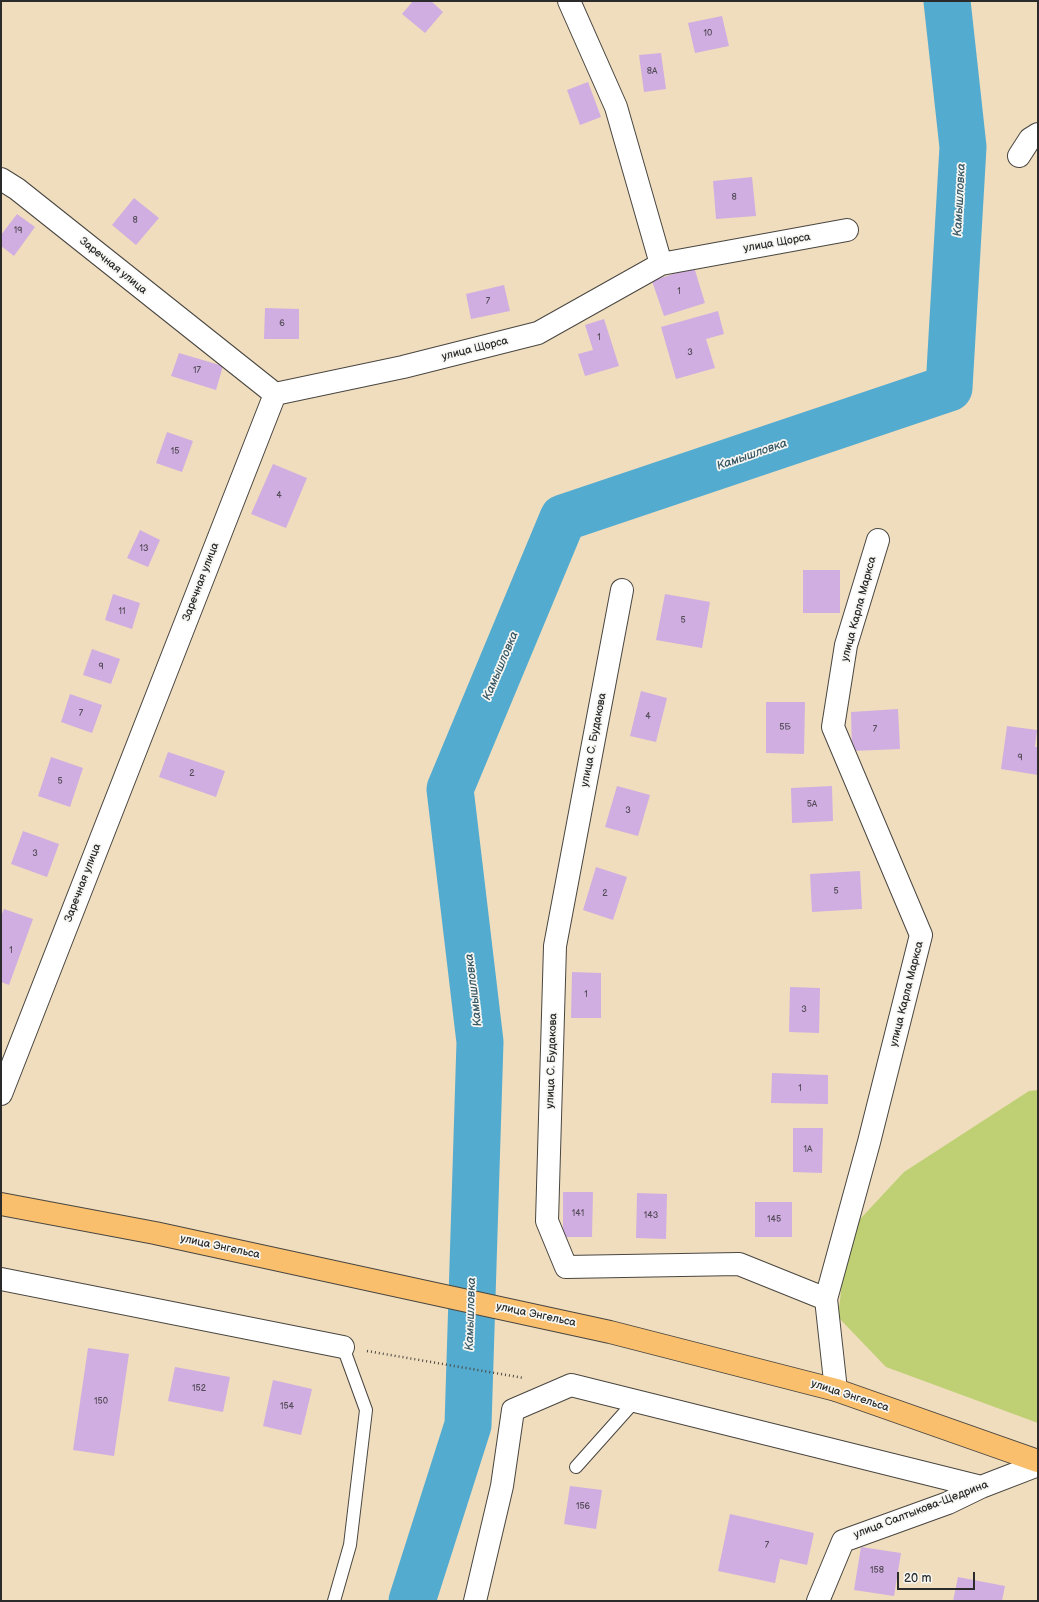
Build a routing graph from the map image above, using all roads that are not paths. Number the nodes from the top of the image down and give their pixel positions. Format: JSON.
{"nodes":[{"id":1,"x":569,"y":1,"type":"edge"},
{"id":2,"x":1038,"y":134,"type":"edge"},
{"id":3,"x":1019,"y":156,"type":"dead end"},
{"id":4,"x":1,"y":179,"type":"edge"},
{"id":5,"x":847,"y":230,"type":"dead end"},
{"id":6,"x":661,"y":264,"type":"junction"},
{"id":7,"x":275,"y":394,"type":"junction"},
{"id":8,"x":878,"y":540,"type":"dead end"},
{"id":9,"x":622,"y":590,"type":"dead end"},
{"id":10,"x":1,"y":1094,"type":"edge"},
{"id":11,"x":1,"y":1204,"type":"edge"},
{"id":12,"x":1,"y":1278,"type":"edge"},
{"id":13,"x":826,"y":1299,"type":"junction"},
{"id":14,"x":343,"y":1347,"type":"joint"},
{"id":15,"x":836,"y":1390,"type":"junction"},
{"id":16,"x":634,"y":1402,"type":"junction"},
{"id":17,"x":1038,"y":1461,"type":"edge"},
{"id":18,"x":1038,"y":1465,"type":"edge"},
{"id":19,"x":576,"y":1468,"type":"dead end"},
{"id":20,"x":981,"y":1487,"type":"junction"},
{"id":21,"x":334,"y":1601,"type":"edge"},
{"id":22,"x":475,"y":1601,"type":"edge"},
{"id":23,"x":818,"y":1601,"type":"edge"}],
"edges":[{"from":1,"to":6,"type":"street"},
{"from":2,"to":3,"type":"street"},
{"from":4,"to":7,"type":"street","name":"Заречная улица"},
{"from":5,"to":6,"type":"street","name":"улица Щорса"},
{"from":6,"to":7,"type":"street","name":"улица Щорса"},
{"from":7,"to":10,"type":"street","name":"Заречная улица"},
{"from":8,"to":13,"type":"street","name":"улица Карла Маркса"},
{"from":9,"to":13,"type":"street","name":"улица С. Будакова"},
{"from":11,"to":15,"type":"main road","name":"улица Энгельса"},
{"from":12,"to":14,"type":"street"},
{"from":13,"to":15,"type":"street","name":"улица Карла Маркса"},
{"from":14,"to":21,"type":"lane"},
{"from":15,"to":17,"type":"main road","name":"улица Энгельса"},
{"from":16,"to":19,"type":"lane"},
{"from":16,"to":20,"type":"street"},
{"from":16,"to":22,"type":"street"},
{"from":18,"to":20,"type":"street","name":"улица Салтыкова-Щедрина"},
{"from":20,"to":23,"type":"street","name":"улица Салтыкова-Щедрина"}]}
